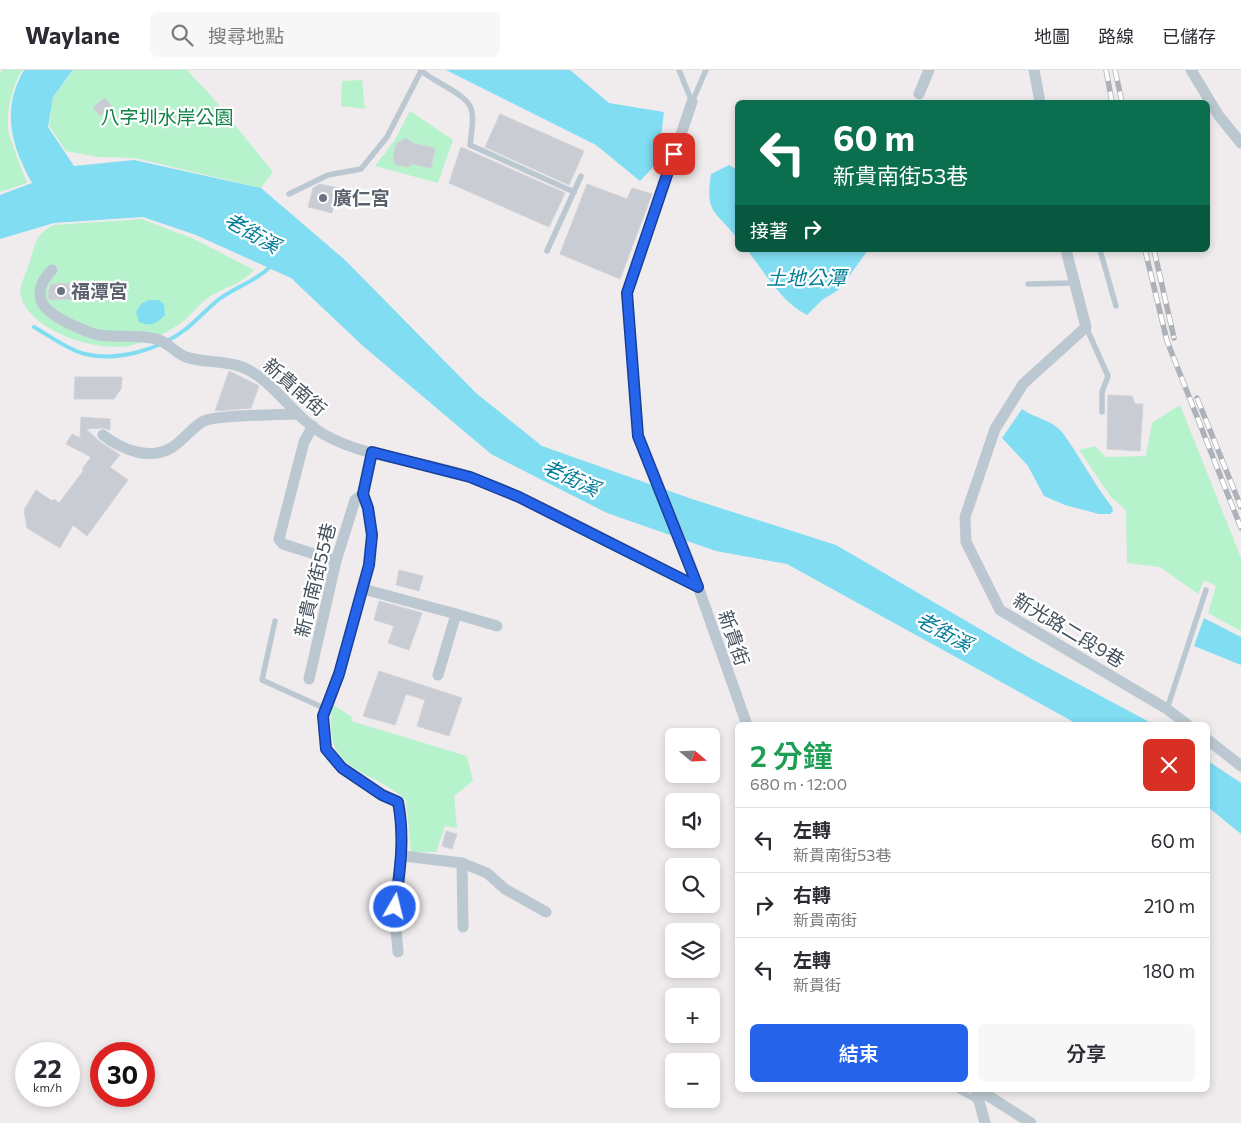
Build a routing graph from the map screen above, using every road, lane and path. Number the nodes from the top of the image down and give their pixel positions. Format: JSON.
{"nodes":[{"id":1,"x":678,"y":70,"type":"edge"},
{"id":2,"x":706,"y":70,"type":"edge"},
{"id":3,"x":929,"y":70,"type":"edge"},
{"id":4,"x":1034,"y":70,"type":"edge"},
{"id":5,"x":1191,"y":70,"type":"edge"},
{"id":6,"x":421,"y":71,"type":"edge"},
{"id":7,"x":919,"y":94,"type":"dead end"},
{"id":8,"x":1040,"y":100,"type":"edge"},
{"id":9,"x":1209,"y":100,"type":"edge"},
{"id":10,"x":1210,"y":101,"type":"edge"},
{"id":11,"x":692,"y":102,"type":"junction"},
{"id":12,"x":1241,"y":142,"type":"edge"},
{"id":13,"x":581,"y":176,"type":"dead end"},
{"id":14,"x":574,"y":192,"type":"junction"},
{"id":15,"x":289,"y":194,"type":"dead end"},
{"id":16,"x":547,"y":251,"type":"dead end"},
{"id":17,"x":1066,"y":252,"type":"edge"},
{"id":18,"x":1101,"y":252,"type":"edge"},
{"id":19,"x":52,"y":270,"type":"dead end"},
{"id":20,"x":1074,"y":283,"type":"junction"},
{"id":21,"x":1028,"y":284,"type":"dead end"},
{"id":22,"x":1116,"y":306,"type":"dead end"},
{"id":23,"x":1086,"y":327,"type":"junction"},
{"id":24,"x":1102,"y":412,"type":"dead end"},
{"id":25,"x":296,"y":414,"type":"junction"},
{"id":26,"x":313,"y":426,"type":"junction"},
{"id":27,"x":103,"y":435,"type":"dead end"},
{"id":28,"x":372,"y":452,"type":"junction"},
{"id":29,"x":363,"y":494,"type":"junction"},
{"id":30,"x":336,"y":561,"type":"junction"},
{"id":31,"x":698,"y":587,"type":"junction"},
{"id":32,"x":363,"y":589,"type":"junction"},
{"id":33,"x":1206,"y":590,"type":"dead end"},
{"id":34,"x":456,"y":614,"type":"junction"},
{"id":35,"x":275,"y":621,"type":"dead end"},
{"id":36,"x":496,"y":626,"type":"dead end"},
{"id":37,"x":438,"y":675,"type":"dead end"},
{"id":38,"x":309,"y":679,"type":"dead end"},
{"id":39,"x":326,"y":709,"type":"junction"},
{"id":40,"x":1167,"y":709,"type":"junction"},
{"id":41,"x":746,"y":722,"type":"edge"},
{"id":42,"x":1184,"y":722,"type":"edge"},
{"id":43,"x":1210,"y":742,"type":"edge"},
{"id":44,"x":1241,"y":766,"type":"edge"},
{"id":45,"x":403,"y":856,"type":"junction"},
{"id":46,"x":462,"y":863,"type":"junction"},
{"id":47,"x":546,"y":912,"type":"dead end"},
{"id":48,"x":463,"y":927,"type":"dead end"},
{"id":49,"x":398,"y":952,"type":"dead end"},
{"id":50,"x":978,"y":1094,"type":"edge"},
{"id":51,"x":985,"y":1123,"type":"edge"},
{"id":52,"x":1031,"y":1123,"type":"edge"}],
"edges":[{"from":1,"to":11,"type":"lane"},
{"from":2,"to":11,"type":"lane"},
{"from":3,"to":7,"type":"street"},
{"from":4,"to":8,"type":"street"},
{"from":5,"to":9,"type":"street"},
{"from":6,"to":14,"type":"lane"},
{"from":6,"to":15,"type":"lane"},
{"from":10,"to":12,"type":"street"},
{"from":11,"to":31,"type":"street","name":"新貴街"},
{"from":13,"to":14,"type":"lane"},
{"from":14,"to":16,"type":"lane"},
{"from":17,"to":20,"type":"street"},
{"from":18,"to":22,"type":"lane"},
{"from":19,"to":25,"type":"street","name":"新貴南街"},
{"from":20,"to":21,"type":"lane"},
{"from":20,"to":23,"type":"street"},
{"from":23,"to":24,"type":"lane"},
{"from":23,"to":40,"type":"street","name":"新光路二段9巷"},
{"from":25,"to":26,"type":"street","name":"新貴南街"},
{"from":25,"to":27,"type":"street"},
{"from":26,"to":28,"type":"street","name":"新貴南街"},
{"from":26,"to":30,"type":"street"},
{"from":28,"to":29,"type":"street"},
{"from":28,"to":31,"type":"street","name":"新貴南街"},
{"from":29,"to":30,"type":"street","name":"新貴南街55巷"},
{"from":29,"to":32,"type":"street"},
{"from":30,"to":38,"type":"street","name":"新貴南街55巷"},
{"from":31,"to":41,"type":"street","name":"新貴街"},
{"from":32,"to":34,"type":"street"},
{"from":32,"to":39,"type":"street"},
{"from":33,"to":40,"type":"lane"},
{"from":34,"to":36,"type":"street"},
{"from":34,"to":37,"type":"street"},
{"from":35,"to":39,"type":"lane"},
{"from":39,"to":45,"type":"street"},
{"from":40,"to":42,"type":"street","name":"新光路二段9巷"},
{"from":43,"to":44,"type":"street"},
{"from":45,"to":46,"type":"street"},
{"from":45,"to":49,"type":"street"},
{"from":46,"to":47,"type":"street"},
{"from":46,"to":48,"type":"street"},
{"from":50,"to":51,"type":"street"},
{"from":50,"to":52,"type":"street"}]}
